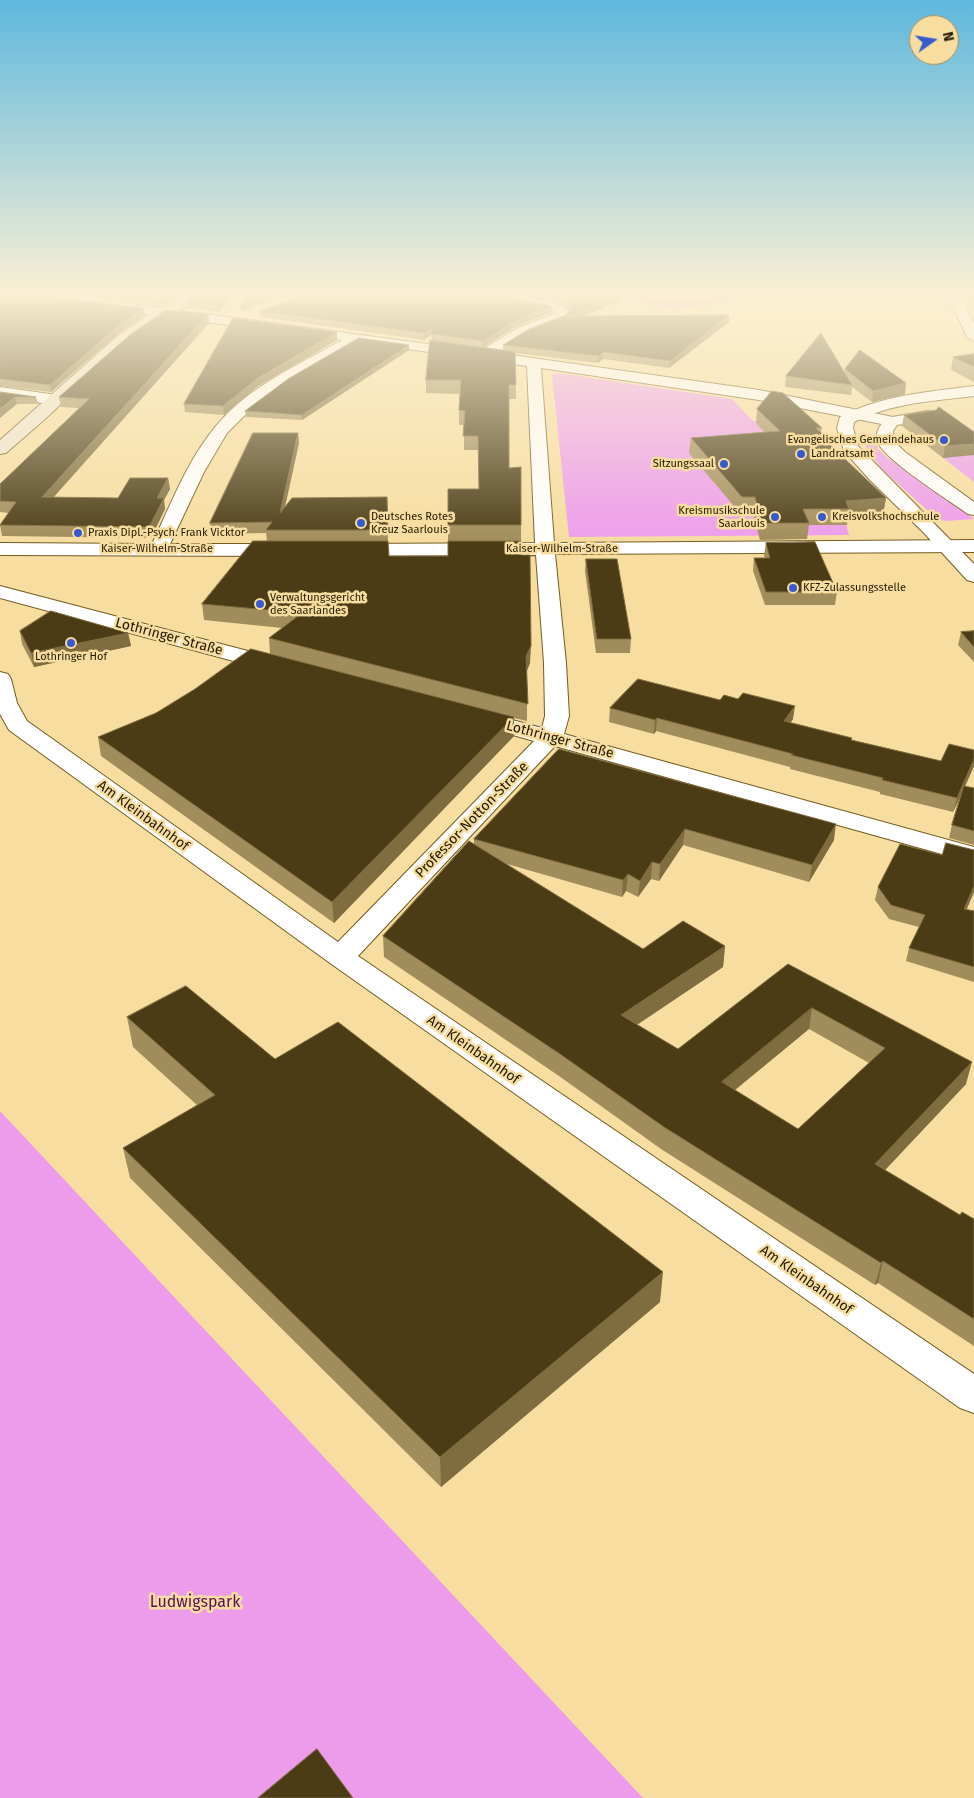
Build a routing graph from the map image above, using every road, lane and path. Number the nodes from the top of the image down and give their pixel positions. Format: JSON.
{"nodes":[{"id":1,"x":81,"y":377,"type":"edge"},
{"id":2,"x":289,"y":377,"type":"edge"},
{"id":3,"x":535,"y":377,"type":"edge"},
{"id":4,"x":640,"y":377,"type":"edge"},
{"id":5,"x":974,"y":391,"type":"edge"},
{"id":6,"x":7,"y":393,"type":"edge"},
{"id":7,"x":57,"y":400,"type":"junction"},
{"id":8,"x":857,"y":413,"type":"junction"},
{"id":9,"x":945,"y":414,"type":"edge"},
{"id":10,"x":892,"y":421,"type":"junction"},
{"id":11,"x":0,"y":449,"type":"edge"},
{"id":12,"x":974,"y":510,"type":"edge"},
{"id":13,"x":947,"y":546,"type":"junction"},
{"id":14,"x":974,"y":546,"type":"edge"},
{"id":15,"x":0,"y":549,"type":"edge"},
{"id":16,"x":28,"y":549,"type":"junction"},
{"id":17,"x":545,"y":549,"type":"junction"},
{"id":18,"x":158,"y":550,"type":"junction"},
{"id":19,"x":297,"y":550,"type":"edge"},
{"id":20,"x":337,"y":550,"type":"edge"},
{"id":21,"x":0,"y":562,"type":"edge"},
{"id":22,"x":974,"y":576,"type":"edge"},
{"id":23,"x":0,"y":592,"type":"edge"},
{"id":24,"x":302,"y":672,"type":"edge"},
{"id":25,"x":0,"y":679,"type":"edge"},
{"id":26,"x":455,"y":712,"type":"edge"},
{"id":27,"x":551,"y":737,"type":"junction"},
{"id":28,"x":974,"y":855,"type":"edge"},
{"id":29,"x":340,"y":957,"type":"junction"},
{"id":30,"x":974,"y":1396,"type":"edge"}],
"edges":[{"from":1,"to":7,"type":"main road"},
{"from":2,"to":18,"type":"street"},
{"from":3,"to":17,"type":"street"},
{"from":4,"to":8,"type":"street"},
{"from":5,"to":8,"type":"street"},
{"from":6,"to":7,"type":"street"},
{"from":7,"to":11,"type":"main road"},
{"from":8,"to":10,"type":"street"},
{"from":8,"to":13,"type":"street"},
{"from":9,"to":10,"type":"street"},
{"from":10,"to":12,"type":"street"},
{"from":13,"to":14,"type":"street","name":"Kaiser-Wilhelm-Straße"},
{"from":13,"to":17,"type":"street","name":"Kaiser-Wilhelm-Straße"},
{"from":13,"to":22,"type":"street"},
{"from":15,"to":16,"type":"street","name":"Kaiser-Wilhelm-Straße"},
{"from":16,"to":18,"type":"street","name":"Kaiser-Wilhelm-Straße"},
{"from":16,"to":21,"type":"street"},
{"from":17,"to":20,"type":"street","name":"Kaiser-Wilhelm-Straße"},
{"from":17,"to":27,"type":"street"},
{"from":18,"to":19,"type":"street","name":"Kaiser-Wilhelm-Straße"},
{"from":23,"to":24,"type":"street","name":"Lothringer Straße"},
{"from":25,"to":29,"type":"street","name":"Am Kleinbahnhof"},
{"from":26,"to":27,"type":"street","name":"Lothringer Straße"},
{"from":27,"to":28,"type":"street","name":"Lothringer Straße"},
{"from":27,"to":29,"type":"street","name":"Professor-Notton-Straße"},
{"from":29,"to":30,"type":"street","name":"Am Kleinbahnhof"}]}
